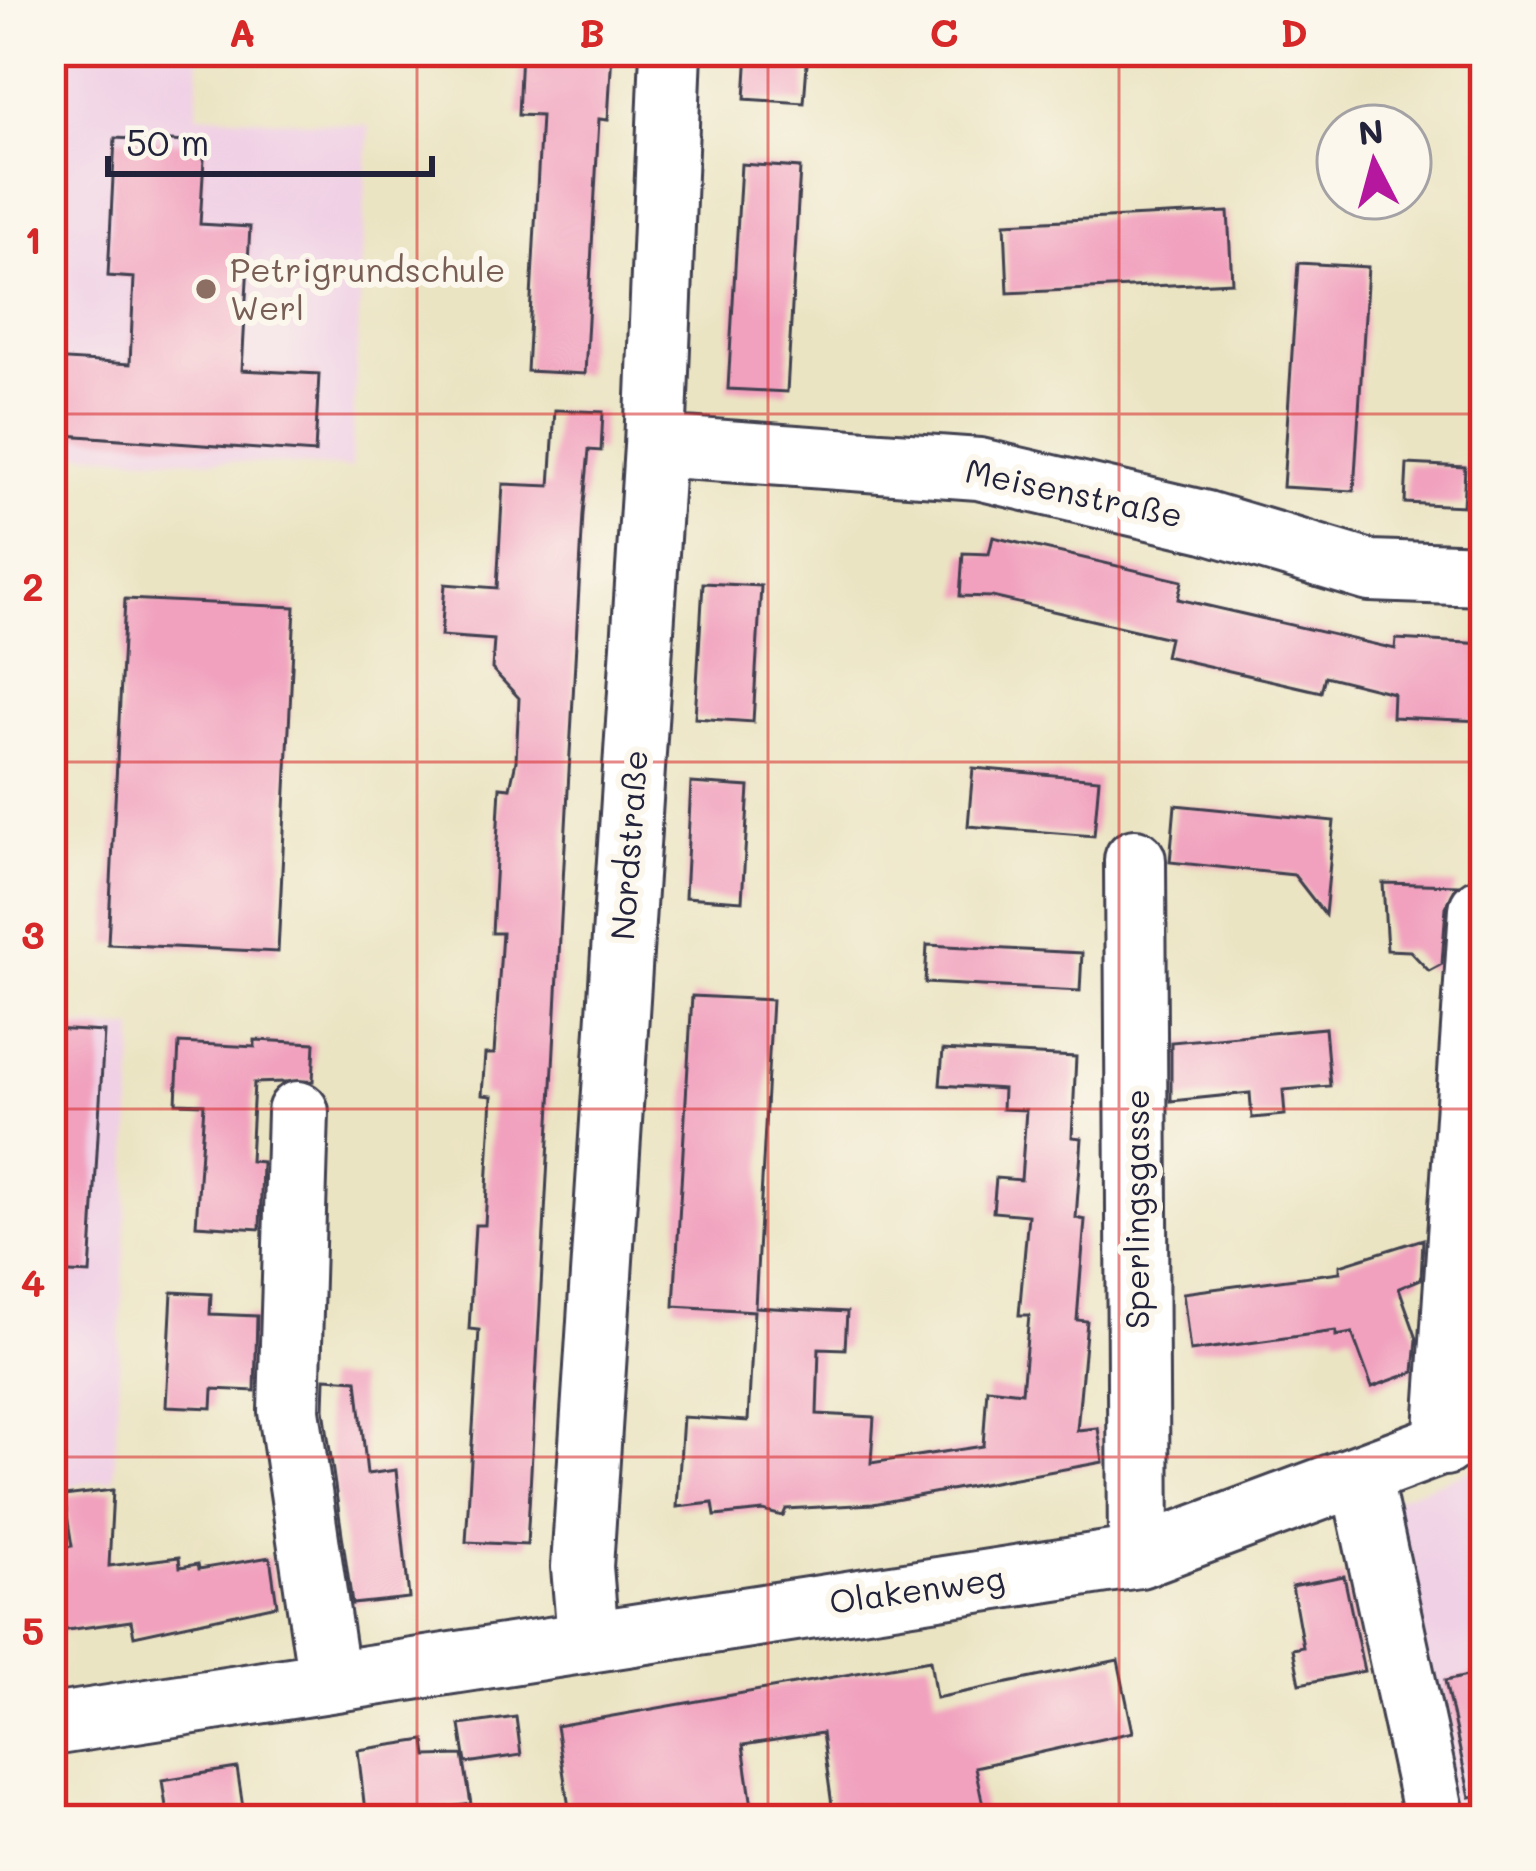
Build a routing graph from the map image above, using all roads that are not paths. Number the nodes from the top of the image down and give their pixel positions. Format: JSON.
{"nodes":[{"id":1,"x":671,"y":51,"type":"edge"},
{"id":2,"x":655,"y":446,"type":"junction"},
{"id":3,"x":1485,"y":575,"type":"edge"},
{"id":4,"x":1135,"y":860,"type":"dead end"},
{"id":5,"x":1480,"y":910,"type":"dead end"},
{"id":6,"x":298,"y":1112,"type":"dead end"},
{"id":7,"x":1464,"y":1436,"type":"edge"},
{"id":8,"x":1361,"y":1479,"type":"junction"},
{"id":9,"x":1139,"y":1557,"type":"junction"},
{"id":10,"x":588,"y":1638,"type":"junction"},
{"id":11,"x":329,"y":1681,"type":"junction"},
{"id":12,"x":51,"y":1725,"type":"edge"},
{"id":13,"x":1435,"y":1820,"type":"edge"}],
"edges":[{"from":1,"to":2,"type":"street","name":"Nordstraße"},
{"from":2,"to":3,"type":"street","name":"Meisenstraße"},
{"from":2,"to":10,"type":"street","name":"Nordstraße"},
{"from":4,"to":9,"type":"street","name":"Sperlingsgasse"},
{"from":5,"to":7,"type":"street"},
{"from":6,"to":11,"type":"street"},
{"from":7,"to":8,"type":"street","name":"Olakenweg"},
{"from":8,"to":9,"type":"street","name":"Olakenweg"},
{"from":8,"to":13,"type":"street"},
{"from":9,"to":10,"type":"street","name":"Olakenweg"},
{"from":10,"to":11,"type":"street","name":"Olakenweg"},
{"from":11,"to":12,"type":"street","name":"Olakenweg"}]}
